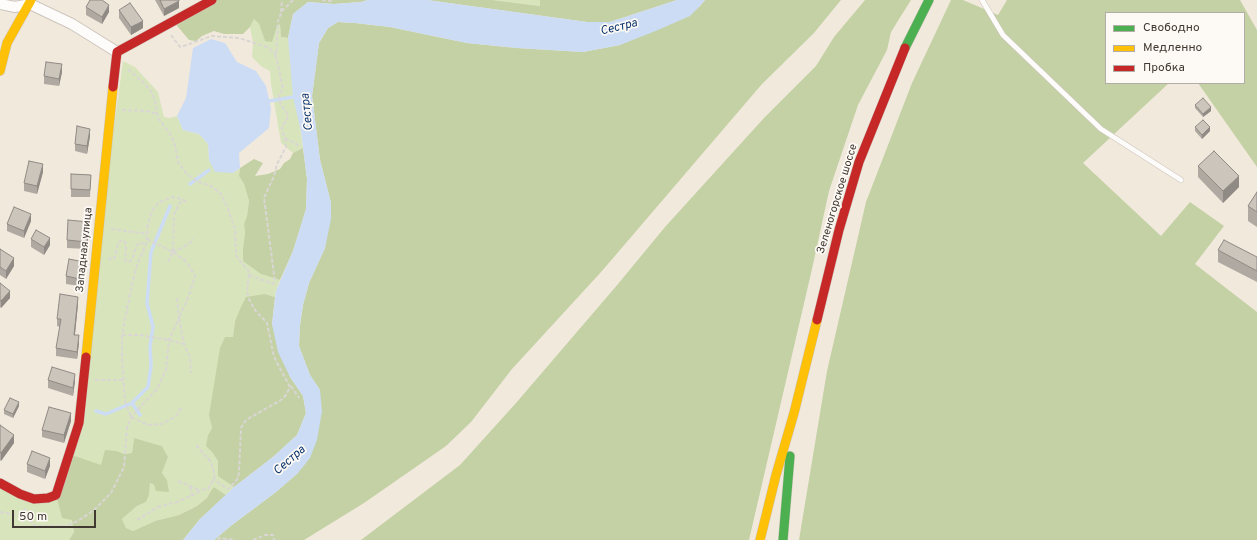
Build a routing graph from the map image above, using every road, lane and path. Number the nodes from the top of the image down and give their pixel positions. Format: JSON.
{"nodes":[{"id":1,"x":212,"y":0,"type":"edge"},
{"id":2,"x":282,"y":0,"type":"edge"},
{"id":3,"x":293,"y":0,"type":"edge"},
{"id":4,"x":322,"y":0,"type":"edge"},
{"id":5,"x":334,"y":0,"type":"edge"},
{"id":6,"x":929,"y":0,"type":"edge"},
{"id":7,"x":982,"y":0,"type":"edge"},
{"id":8,"x":31,"y":2,"type":"edge"},
{"id":9,"x":0,"y":4,"type":"edge"},
{"id":10,"x":280,"y":16,"type":"junction"},
{"id":11,"x":165,"y":26,"type":"junction"},
{"id":12,"x":117,"y":52,"type":"junction"},
{"id":13,"x":276,"y":56,"type":"junction"},
{"id":14,"x":116,"y":63,"type":"junction"},
{"id":15,"x":0,"y":71,"type":"edge"},
{"id":16,"x":111,"y":108,"type":"junction"},
{"id":17,"x":157,"y":114,"type":"junction"},
{"id":18,"x":285,"y":138,"type":"junction"},
{"id":19,"x":300,"y":146,"type":"dead end"},
{"id":20,"x":1181,"y":180,"type":"dead end"},
{"id":21,"x":182,"y":199,"type":"junction"},
{"id":22,"x":188,"y":203,"type":"dead end"},
{"id":23,"x":99,"y":226,"type":"junction"},
{"id":24,"x":148,"y":234,"type":"junction"},
{"id":25,"x":193,"y":238,"type":"dead end"},
{"id":26,"x":147,"y":239,"type":"junction"},
{"id":27,"x":146,"y":244,"type":"junction"},
{"id":28,"x":109,"y":252,"type":"dead end"},
{"id":29,"x":173,"y":252,"type":"junction"},
{"id":30,"x":168,"y":262,"type":"dead end"},
{"id":31,"x":249,"y":275,"type":"junction"},
{"id":32,"x":177,"y":298,"type":"dead end"},
{"id":33,"x":179,"y":318,"type":"junction"},
{"id":34,"x":122,"y":335,"type":"junction"},
{"id":35,"x":169,"y":340,"type":"junction"},
{"id":36,"x":184,"y":344,"type":"junction"},
{"id":37,"x":191,"y":372,"type":"dead end"},
{"id":38,"x":83,"y":380,"type":"junction"},
{"id":39,"x":124,"y":380,"type":"junction"},
{"id":40,"x":289,"y":383,"type":"junction"},
{"id":41,"x":299,"y":398,"type":"dead end"},
{"id":42,"x":181,"y":408,"type":"dead end"},
{"id":43,"x":794,"y":413,"type":"junction"},
{"id":44,"x":131,"y":417,"type":"junction"},
{"id":45,"x":196,"y":445,"type":"dead end"},
{"id":46,"x":214,"y":479,"type":"junction"},
{"id":47,"x":178,"y":481,"type":"dead end"},
{"id":48,"x":0,"y":483,"type":"edge"},
{"id":49,"x":190,"y":486,"type":"junction"},
{"id":50,"x":201,"y":490,"type":"junction"},
{"id":51,"x":192,"y":496,"type":"junction"},
{"id":52,"x":0,"y":512,"type":"edge"},
{"id":53,"x":137,"y":520,"type":"dead end"},
{"id":54,"x":218,"y":540,"type":"edge"},
{"id":55,"x":235,"y":540,"type":"edge"},
{"id":56,"x":253,"y":540,"type":"edge"},
{"id":57,"x":274,"y":540,"type":"edge"},
{"id":58,"x":760,"y":540,"type":"edge"},
{"id":59,"x":782,"y":540,"type":"edge"}],
"edges":[{"from":1,"to":11,"type":"main road"},
{"from":2,"to":10,"type":"path"},
{"from":3,"to":10,"type":"path"},
{"from":4,"to":5,"type":"path"},
{"from":6,"to":43,"type":"main road","name":"Зеленогорское шоссе"},
{"from":7,"to":20,"type":"lane"},
{"from":8,"to":9,"type":"street"},
{"from":8,"to":12,"type":"street"},
{"from":8,"to":15,"type":"main road"},
{"from":10,"to":13,"type":"path"},
{"from":11,"to":12,"type":"main road"},
{"from":11,"to":13,"type":"path"},
{"from":12,"to":14,"type":"main road","name":"Западная улица"},
{"from":13,"to":18,"type":"path"},
{"from":14,"to":16,"type":"main road","name":"Западная улица"},
{"from":14,"to":17,"type":"path"},
{"from":16,"to":17,"type":"path"},
{"from":16,"to":23,"type":"main road","name":"Западная улица"},
{"from":17,"to":31,"type":"path"},
{"from":18,"to":19,"type":"path"},
{"from":18,"to":31,"type":"path"},
{"from":21,"to":22,"type":"path"},
{"from":21,"to":24,"type":"path"},
{"from":21,"to":29,"type":"path"},
{"from":23,"to":24,"type":"path"},
{"from":23,"to":38,"type":"main road","name":"Западная улица"},
{"from":24,"to":26,"type":"path"},
{"from":25,"to":29,"type":"path"},
{"from":26,"to":27,"type":"path"},
{"from":26,"to":29,"type":"path"},
{"from":27,"to":28,"type":"path"},
{"from":27,"to":34,"type":"path"},
{"from":29,"to":30,"type":"path"},
{"from":29,"to":33,"type":"path"},
{"from":31,"to":40,"type":"path"},
{"from":32,"to":33,"type":"path"},
{"from":33,"to":35,"type":"path"},
{"from":33,"to":36,"type":"path"},
{"from":34,"to":35,"type":"path"},
{"from":34,"to":39,"type":"path"},
{"from":35,"to":36,"type":"path"},
{"from":35,"to":44,"type":"path"},
{"from":36,"to":37,"type":"path"},
{"from":38,"to":39,"type":"path"},
{"from":38,"to":48,"type":"main road","name":"Западная улица"},
{"from":39,"to":44,"type":"path"},
{"from":40,"to":41,"type":"path"},
{"from":40,"to":46,"type":"path"},
{"from":42,"to":44,"type":"path"},
{"from":43,"to":58,"type":"main road","name":"Зеленогорское шоссе"},
{"from":43,"to":59,"type":"main road","name":"Зеленогорское шоссе"},
{"from":44,"to":52,"type":"path"},
{"from":45,"to":46,"type":"path"},
{"from":46,"to":50,"type":"path"},
{"from":47,"to":49,"type":"path"},
{"from":49,"to":50,"type":"path"},
{"from":49,"to":51,"type":"path"},
{"from":50,"to":51,"type":"path"},
{"from":51,"to":53,"type":"path"},
{"from":54,"to":55,"type":"path"},
{"from":56,"to":57,"type":"path"}]}
